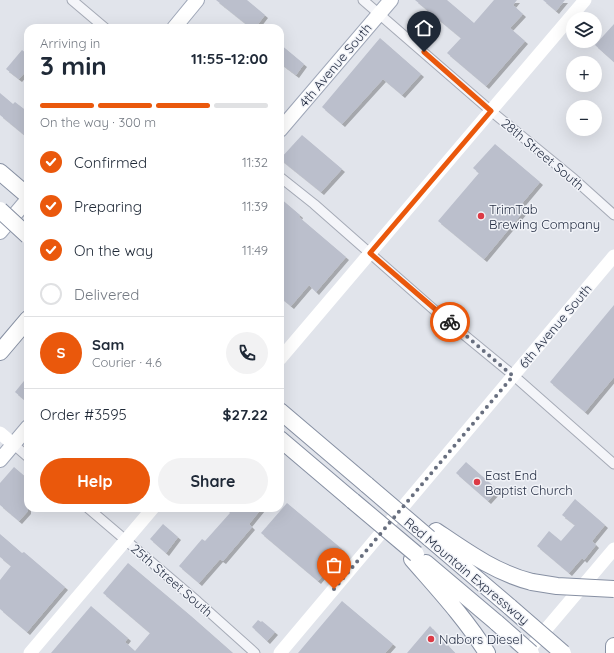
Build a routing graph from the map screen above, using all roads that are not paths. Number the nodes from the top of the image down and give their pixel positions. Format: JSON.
{"nodes":[{"id":1,"x":72,"y":0,"type":"edge"},
{"id":2,"x":197,"y":0,"type":"edge"},
{"id":3,"x":363,"y":0,"type":"edge"},
{"id":4,"x":391,"y":0,"type":"edge"},
{"id":5,"x":585,"y":0,"type":"edge"},
{"id":6,"x":379,"y":14,"type":"junction"},
{"id":7,"x":100,"y":24,"type":"edge"},
{"id":8,"x":177,"y":24,"type":"edge"},
{"id":9,"x":491,"y":111,"type":"junction"},
{"id":10,"x":284,"y":125,"type":"edge"},
{"id":11,"x":0,"y":172,"type":"edge"},
{"id":12,"x":284,"y":179,"type":"edge"},
{"id":13,"x":24,"y":194,"type":"edge"},
{"id":14,"x":0,"y":200,"type":"edge"},
{"id":15,"x":24,"y":203,"type":"edge"},
{"id":16,"x":0,"y":210,"type":"edge"},
{"id":17,"x":614,"y":215,"type":"edge"},
{"id":18,"x":24,"y":221,"type":"edge"},
{"id":19,"x":0,"y":232,"type":"edge"},
{"id":20,"x":24,"y":232,"type":"edge"},
{"id":21,"x":370,"y":253,"type":"junction"},
{"id":22,"x":614,"y":256,"type":"edge"},
{"id":23,"x":24,"y":313,"type":"edge"},
{"id":24,"x":24,"y":324,"type":"edge"},
{"id":25,"x":0,"y":341,"type":"edge"},
{"id":26,"x":0,"y":352,"type":"edge"},
{"id":27,"x":284,"y":354,"type":"edge"},
{"id":28,"x":513,"y":376,"type":"junction"},
{"id":29,"x":284,"y":415,"type":"edge"},
{"id":30,"x":24,"y":432,"type":"edge"},
{"id":31,"x":0,"y":433,"type":"edge"},
{"id":32,"x":284,"y":442,"type":"edge"},
{"id":33,"x":13,"y":444,"type":"junction"},
{"id":34,"x":24,"y":454,"type":"edge"},
{"id":35,"x":0,"y":460,"type":"edge"},
{"id":36,"x":614,"y":464,"type":"edge"},
{"id":37,"x":93,"y":512,"type":"edge"},
{"id":38,"x":150,"y":512,"type":"edge"},
{"id":39,"x":432,"y":535,"type":"junction"},
{"id":40,"x":126,"y":540,"type":"junction"},
{"id":41,"x":614,"y":549,"type":"edge"},
{"id":42,"x":414,"y":557,"type":"junction"},
{"id":43,"x":614,"y":589,"type":"edge"},
{"id":44,"x":614,"y":646,"type":"edge"},
{"id":45,"x":484,"y":648,"type":"edge"},
{"id":46,"x":30,"y":653,"type":"edge"},
{"id":47,"x":255,"y":653,"type":"edge"},
{"id":48,"x":280,"y":653,"type":"edge"},
{"id":49,"x":526,"y":653,"type":"edge"},
{"id":50,"x":531,"y":653,"type":"edge"},
{"id":51,"x":563,"y":653,"type":"edge"},
{"id":52,"x":614,"y":653,"type":"edge"}],
"edges":[{"from":1,"to":7,"type":"street"},
{"from":2,"to":8,"type":"main road"},
{"from":3,"to":6,"type":"street","name":"28th Street South"},
{"from":4,"to":6,"type":"main road","name":"4th Avenue South"},
{"from":5,"to":9,"type":"street"},
{"from":6,"to":9,"type":"street","name":"28th Street South"},
{"from":6,"to":10,"type":"main road","name":"4th Avenue South"},
{"from":9,"to":17,"type":"street","name":"28th Street South"},
{"from":9,"to":21,"type":"street"},
{"from":11,"to":13,"type":"highway"},
{"from":12,"to":21,"type":"street"},
{"from":14,"to":18,"type":"highway"},
{"from":15,"to":19,"type":"main road"},
{"from":16,"to":20,"type":"highway","bridge":true},
{"from":21,"to":27,"type":"street"},
{"from":21,"to":28,"type":"street"},
{"from":22,"to":28,"type":"street","name":"6th Avenue South"},
{"from":23,"to":25,"type":"highway"},
{"from":24,"to":26,"type":"highway"},
{"from":28,"to":36,"type":"street"},
{"from":28,"to":48,"type":"street","name":"6th Avenue South"},
{"from":29,"to":39,"type":"highway","name":"Red Mountain Expressway","bridge":true},
{"from":30,"to":33,"type":"main road"},
{"from":31,"to":33,"type":"street"},
{"from":32,"to":42,"type":"highway"},
{"from":33,"to":34,"type":"street"},
{"from":33,"to":35,"type":"main road"},
{"from":37,"to":40,"type":"street","name":"25th Street South"},
{"from":38,"to":40,"type":"street"},
{"from":39,"to":43,"type":"highway","bridge":true},
{"from":39,"to":51,"type":"highway","name":"Red Mountain Expressway","bridge":true},
{"from":40,"to":46,"type":"street"},
{"from":40,"to":47,"type":"street","name":"25th Street South"},
{"from":41,"to":49,"type":"street"},
{"from":42,"to":45,"type":"highway"},
{"from":42,"to":50,"type":"highway","name":"Red Mountain Expressway","bridge":true},
{"from":44,"to":52,"type":"highway"}]}
